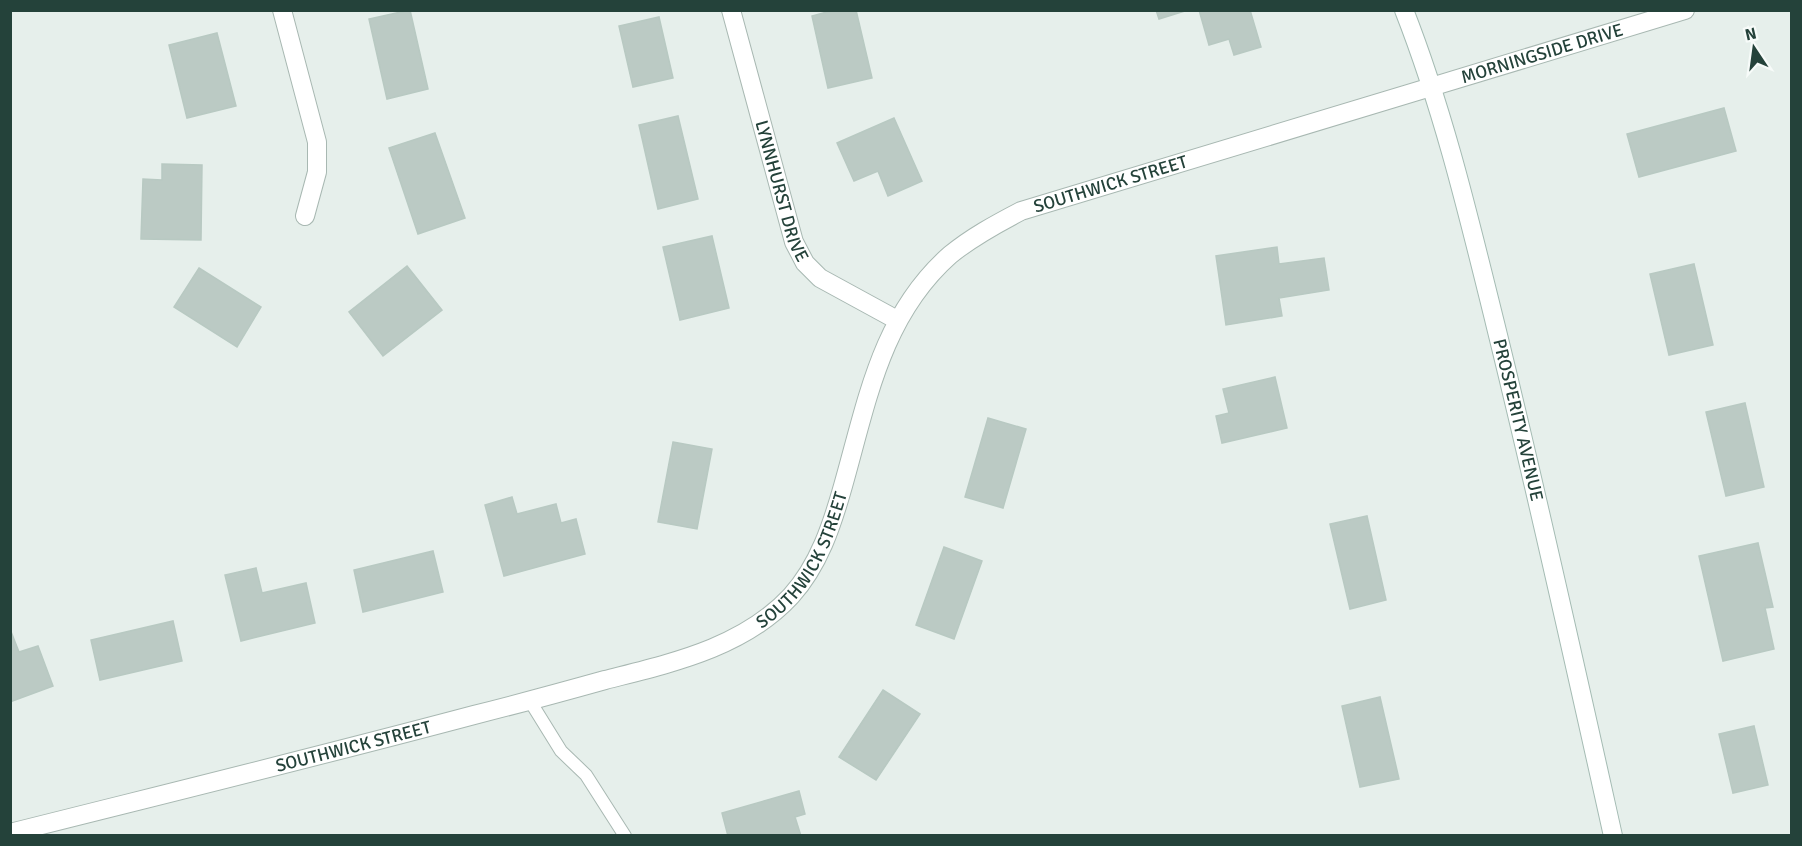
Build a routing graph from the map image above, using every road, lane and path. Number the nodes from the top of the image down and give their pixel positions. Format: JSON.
{"nodes":[{"id":1,"x":282,"y":10,"type":"edge"},
{"id":2,"x":731,"y":10,"type":"edge"},
{"id":3,"x":1404,"y":10,"type":"edge"},
{"id":4,"x":1685,"y":10,"type":"edge"},
{"id":5,"x":1431,"y":87,"type":"junction"},
{"id":6,"x":305,"y":216,"type":"dead end"},
{"id":7,"x":897,"y":320,"type":"junction"},
{"id":8,"x":530,"y":701,"type":"junction"},
{"id":9,"x":10,"y":833,"type":"edge"},
{"id":10,"x":625,"y":836,"type":"edge"},
{"id":11,"x":1614,"y":836,"type":"edge"}],
"edges":[{"from":1,"to":6,"type":"street"},
{"from":2,"to":7,"type":"street","name":"LYNNHURST DRIVE"},
{"from":3,"to":5,"type":"street","name":"PROSPERITY AVENUE"},
{"from":4,"to":5,"type":"street","name":"MORNINGSIDE DRIVE"},
{"from":5,"to":7,"type":"street","name":"SOUTHWICK STREET"},
{"from":5,"to":11,"type":"street","name":"PROSPERITY AVENUE"},
{"from":7,"to":8,"type":"street","name":"SOUTHWICK STREET"},
{"from":8,"to":9,"type":"street","name":"SOUTHWICK STREET"},
{"from":8,"to":10,"type":"lane"}]}
